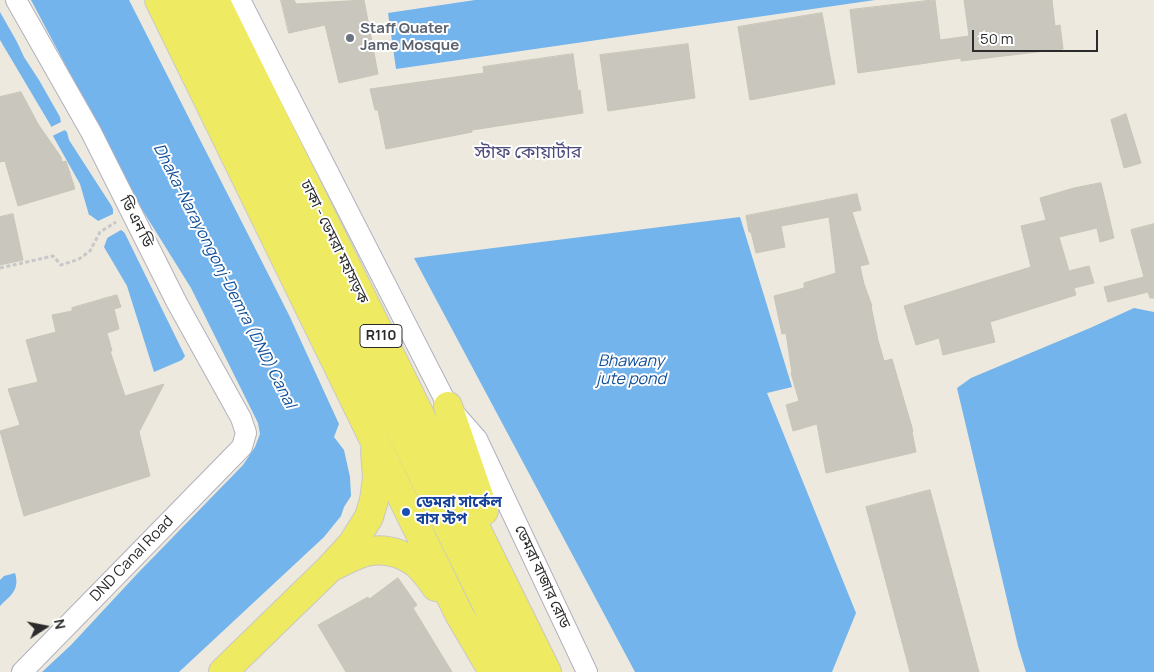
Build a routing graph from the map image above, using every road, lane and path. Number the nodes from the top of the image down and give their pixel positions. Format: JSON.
{"nodes":[{"id":1,"x":16,"y":0,"type":"edge"},
{"id":2,"x":159,"y":0,"type":"edge"},
{"id":3,"x":188,"y":0,"type":"edge"},
{"id":4,"x":215,"y":0,"type":"edge"},
{"id":5,"x":240,"y":0,"type":"edge"},
{"id":6,"x":131,"y":212,"type":"junction"},
{"id":7,"x":0,"y":268,"type":"edge"},
{"id":8,"x":448,"y":406,"type":"junction"},
{"id":9,"x":374,"y":441,"type":"junction"},
{"id":10,"x":242,"y":447,"type":"joint"},
{"id":11,"x":330,"y":568,"type":"junction"},
{"id":12,"x":518,"y":611,"type":"junction"},
{"id":13,"x":459,"y":614,"type":"junction"},
{"id":14,"x":22,"y":672,"type":"edge"},
{"id":15,"x":223,"y":672,"type":"edge"},
{"id":16,"x":493,"y":672,"type":"edge"},
{"id":17,"x":520,"y":672,"type":"edge"},
{"id":18,"x":547,"y":672,"type":"edge"},
{"id":19,"x":587,"y":672,"type":"edge"}],
"edges":[{"from":1,"to":6,"type":"street","name":"ডি এন ডি"},
{"from":2,"to":9,"type":"main road"},
{"from":3,"to":17,"type":"main road","name":"ঢাকা - ডেমরা মহাসড়ক","number":"R110"},
{"from":4,"to":12,"type":"main road","name":"ঢাকা - ডেমরা মহাসড়ক","number":"R110"},
{"from":5,"to":8,"type":"street","name":"ডেমরা বাজার রোড"},
{"from":6,"to":7,"type":"path"},
{"from":6,"to":10,"type":"street","name":"ডি এন ডি"},
{"from":8,"to":12,"type":"main road"},
{"from":8,"to":19,"type":"street","name":"ডেমরা বাজার রোড"},
{"from":9,"to":11,"type":"main road"},
{"from":9,"to":13,"type":"main road"},
{"from":10,"to":14,"type":"street","name":"DND Canal Road"},
{"from":11,"to":13,"type":"main road"},
{"from":11,"to":15,"type":"main road"},
{"from":12,"to":18,"type":"main road","name":"ঢাকা - ডেমরা মহাসড়ক","number":"R110"},
{"from":13,"to":16,"type":"main road"}]}
